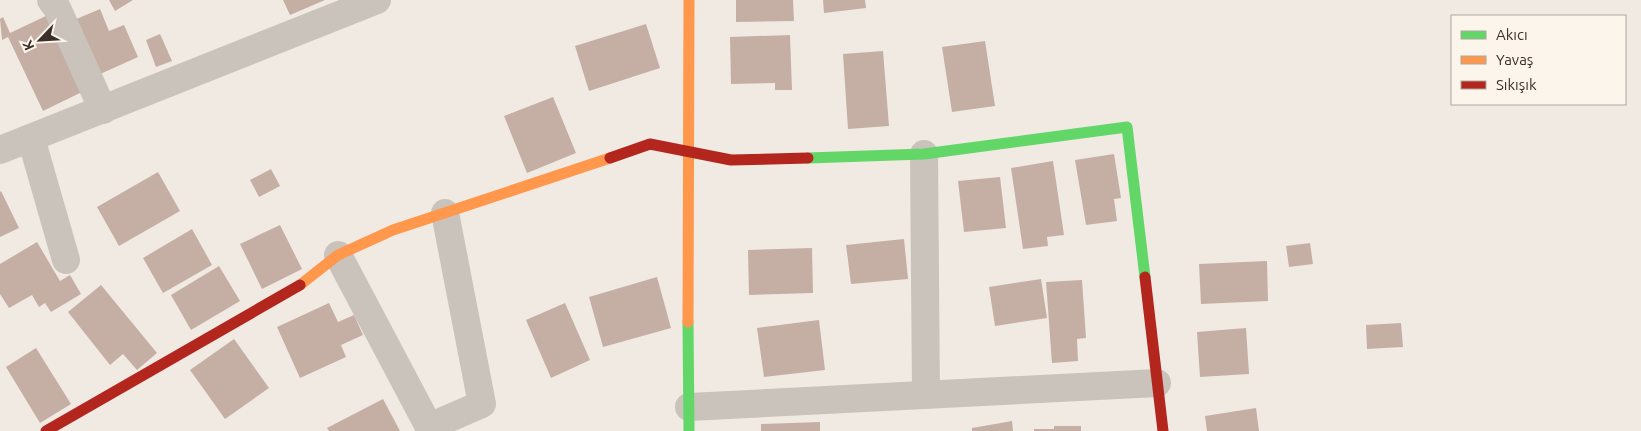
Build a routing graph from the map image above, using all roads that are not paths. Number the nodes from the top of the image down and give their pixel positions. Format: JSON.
{"nodes":[{"id":1,"x":51,"y":0,"type":"edge"},
{"id":2,"x":377,"y":0,"type":"edge"},
{"id":3,"x":689,"y":0,"type":"edge"},
{"id":4,"x":103,"y":110,"type":"junction"},
{"id":5,"x":31,"y":138,"type":"junction"},
{"id":6,"x":0,"y":150,"type":"edge"},
{"id":7,"x":687,"y":152,"type":"junction"},
{"id":8,"x":924,"y":154,"type":"junction"},
{"id":9,"x":445,"y":213,"type":"junction"},
{"id":10,"x":338,"y":255,"type":"junction"},
{"id":11,"x":66,"y":260,"type":"dead end"},
{"id":12,"x":1157,"y":383,"type":"junction"},
{"id":13,"x":926,"y":395,"type":"junction"},
{"id":14,"x":689,"y":419,"type":"edge"},
{"id":15,"x":46,"y":431,"type":"edge"},
{"id":16,"x":1163,"y":431,"type":"edge"}],
"edges":[{"from":1,"to":4,"type":"street"},
{"from":2,"to":4,"type":"street"},
{"from":3,"to":7,"type":"street"},
{"from":4,"to":5,"type":"street"},
{"from":5,"to":6,"type":"street"},
{"from":5,"to":11,"type":"street"},
{"from":7,"to":8,"type":"street"},
{"from":7,"to":9,"type":"street"},
{"from":7,"to":14,"type":"street"},
{"from":8,"to":12,"type":"street"},
{"from":8,"to":13,"type":"street"},
{"from":9,"to":10,"type":"street"},
{"from":9,"to":10,"type":"street"},
{"from":10,"to":15,"type":"street"},
{"from":12,"to":13,"type":"street"},
{"from":12,"to":16,"type":"street"},
{"from":13,"to":14,"type":"street"}]}
